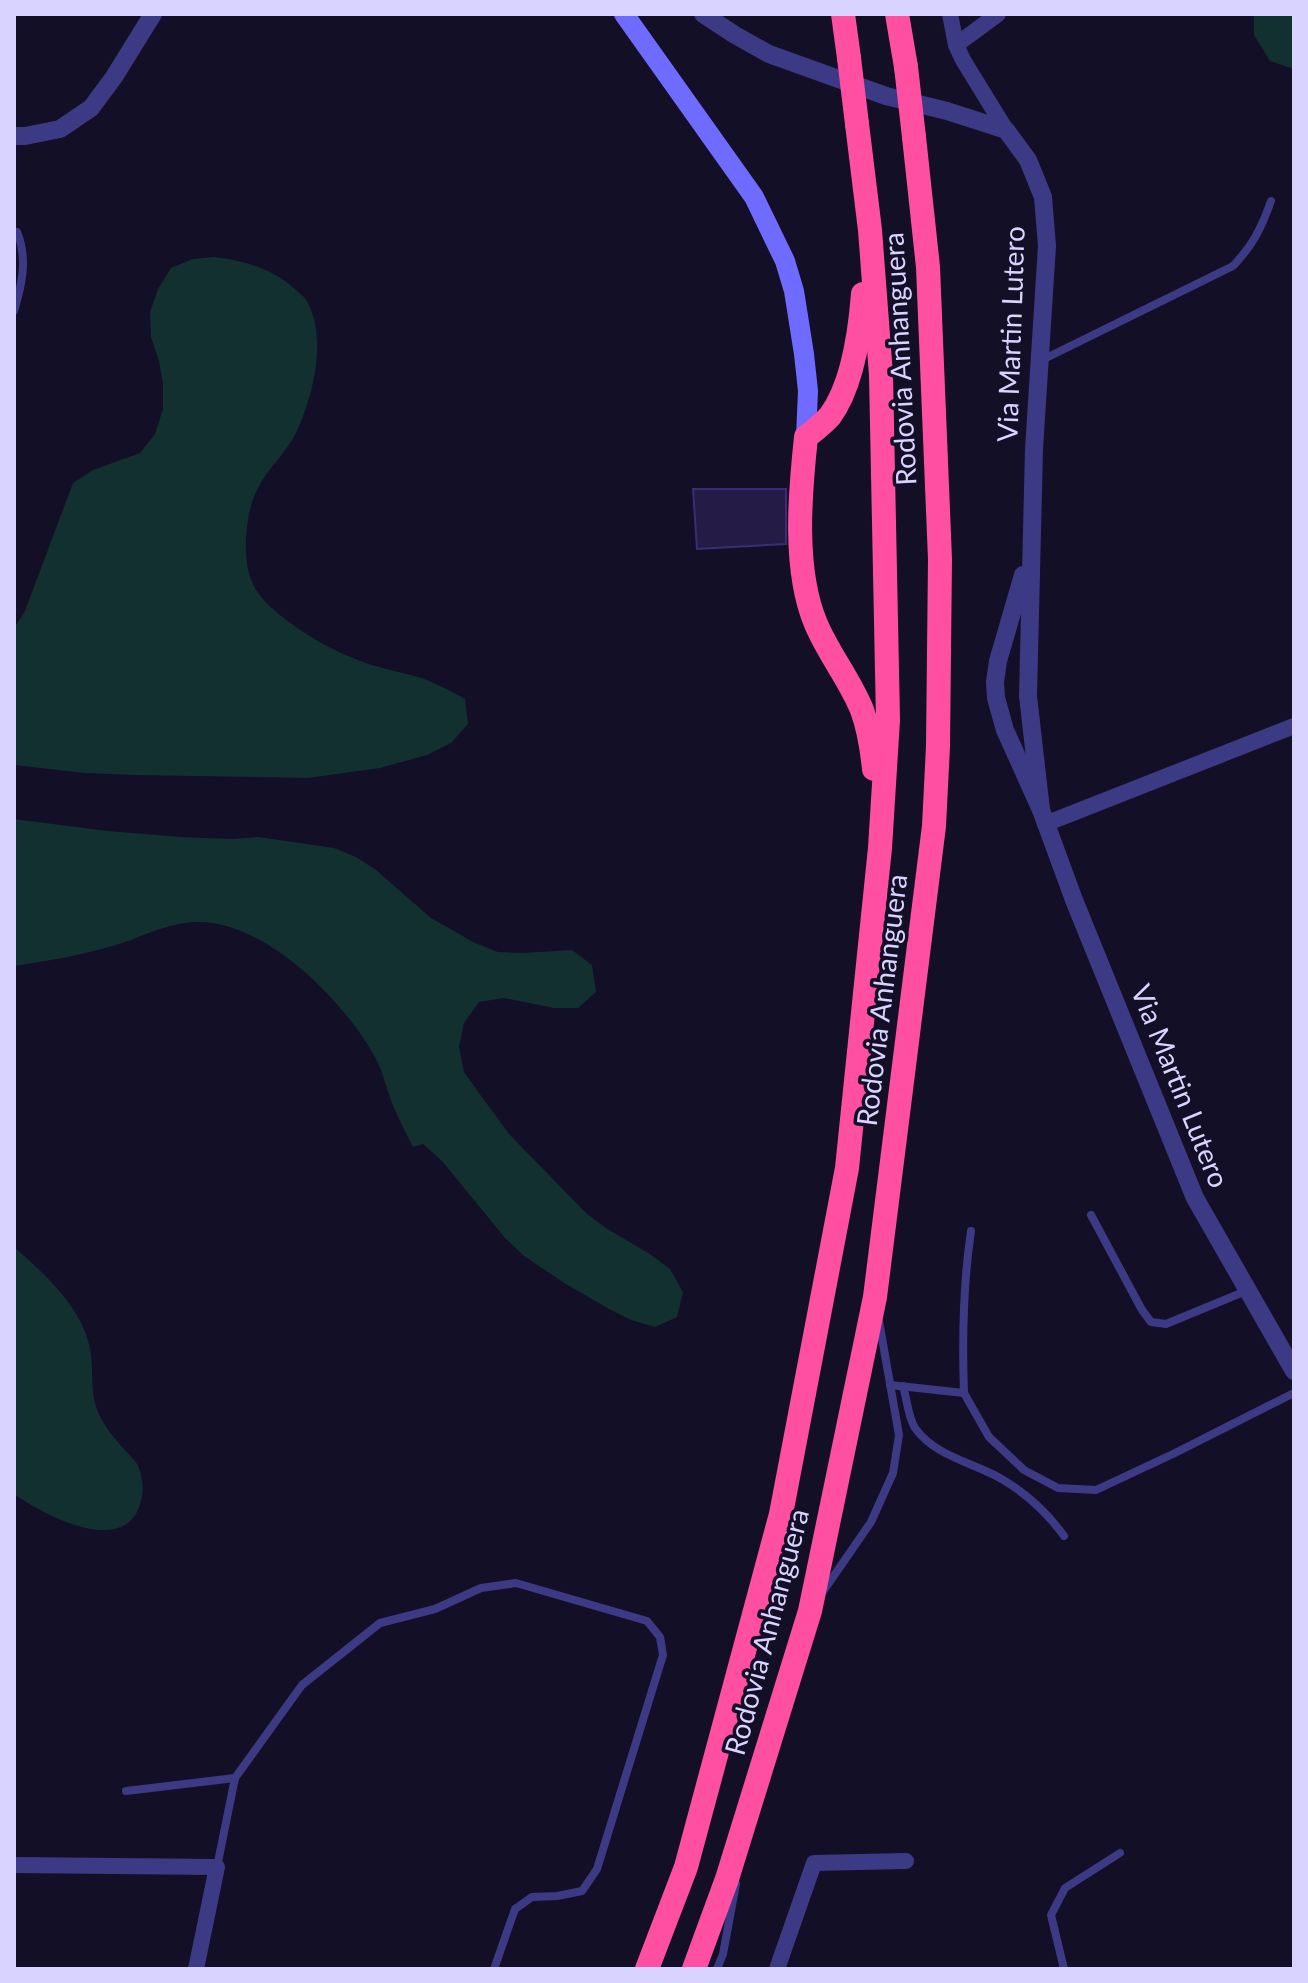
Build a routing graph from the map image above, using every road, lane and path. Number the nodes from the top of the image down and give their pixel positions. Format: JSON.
{"nodes":[{"id":1,"x":153,"y":14,"type":"edge"},
{"id":2,"x":624,"y":14,"type":"edge"},
{"id":3,"x":703,"y":14,"type":"edge"},
{"id":4,"x":843,"y":14,"type":"edge"},
{"id":5,"x":897,"y":14,"type":"edge"},
{"id":6,"x":950,"y":14,"type":"edge"},
{"id":7,"x":998,"y":14,"type":"edge"},
{"id":8,"x":956,"y":45,"type":"junction"},
{"id":9,"x":1006,"y":130,"type":"junction"},
{"id":10,"x":14,"y":136,"type":"edge"},
{"id":11,"x":1271,"y":201,"type":"dead end"},
{"id":12,"x":870,"y":230,"type":"junction"},
{"id":13,"x":14,"y":231,"type":"edge"},
{"id":14,"x":14,"y":311,"type":"edge"},
{"id":15,"x":1039,"y":362,"type":"junction"},
{"id":16,"x":806,"y":437,"type":"junction"},
{"id":17,"x":1032,"y":541,"type":"junction"},
{"id":18,"x":996,"y":690,"type":"junction"},
{"id":19,"x":1028,"y":690,"type":"junction"},
{"id":20,"x":1294,"y":726,"type":"edge"},
{"id":21,"x":1043,"y":817,"type":"junction"},
{"id":22,"x":880,"y":848,"type":"junction"},
{"id":23,"x":1091,"y":1215,"type":"dead end"},
{"id":24,"x":971,"y":1231,"type":"dead end"},
{"id":25,"x":1247,"y":1291,"type":"junction"},
{"id":26,"x":875,"y":1297,"type":"junction"},
{"id":27,"x":1294,"y":1371,"type":"edge"},
{"id":28,"x":890,"y":1385,"type":"junction"},
{"id":29,"x":903,"y":1386,"type":"junction"},
{"id":30,"x":964,"y":1393,"type":"junction"},
{"id":31,"x":1294,"y":1393,"type":"edge"},
{"id":32,"x":1064,"y":1536,"type":"dead end"},
{"id":33,"x":810,"y":1611,"type":"junction"},
{"id":34,"x":235,"y":1778,"type":"junction"},
{"id":35,"x":126,"y":1791,"type":"dead end"},
{"id":36,"x":751,"y":1805,"type":"junction"},
{"id":37,"x":1120,"y":1853,"type":"dead end"},
{"id":38,"x":906,"y":1861,"type":"dead end"},
{"id":39,"x":14,"y":1865,"type":"edge"},
{"id":40,"x":217,"y":1867,"type":"junction"},
{"id":41,"x":196,"y":1969,"type":"edge"},
{"id":42,"x":494,"y":1969,"type":"edge"},
{"id":43,"x":647,"y":1969,"type":"edge"},
{"id":44,"x":694,"y":1969,"type":"edge"},
{"id":45,"x":717,"y":1969,"type":"edge"},
{"id":46,"x":777,"y":1969,"type":"edge"},
{"id":47,"x":1064,"y":1969,"type":"edge"}],
"edges":[{"from":1,"to":10,"type":"street"},
{"from":2,"to":16,"type":"main road"},
{"from":3,"to":9,"type":"street"},
{"from":4,"to":12,"type":"highway","name":"Rodovia Anhanguera","bridge":true},
{"from":5,"to":26,"type":"highway","name":"Rodovia Anhanguera","bridge":true},
{"from":6,"to":8,"type":"street"},
{"from":7,"to":8,"type":"street"},
{"from":8,"to":9,"type":"street"},
{"from":9,"to":15,"type":"street","name":"Via Martin Lutero"},
{"from":11,"to":15,"type":"lane"},
{"from":12,"to":16,"type":"highway"},
{"from":12,"to":22,"type":"highway","name":"Rodovia Anhanguera"},
{"from":13,"to":14,"type":"lane"},
{"from":15,"to":17,"type":"street","name":"Via Martin Lutero"},
{"from":16,"to":22,"type":"highway"},
{"from":17,"to":18,"type":"street","name":"Via Martin Lutero"},
{"from":17,"to":19,"type":"street","name":"Via Martin Lutero"},
{"from":18,"to":19,"type":"street"},
{"from":18,"to":21,"type":"street","name":"Via Martin Lutero"},
{"from":19,"to":21,"type":"street","name":"Via Martin Lutero"},
{"from":20,"to":21,"type":"street"},
{"from":21,"to":25,"type":"street","name":"Via Martin Lutero"},
{"from":22,"to":43,"type":"highway","name":"Rodovia Anhanguera"},
{"from":23,"to":25,"type":"lane"},
{"from":24,"to":30,"type":"lane"},
{"from":25,"to":27,"type":"street","name":"Via Martin Lutero"},
{"from":26,"to":28,"type":"lane"},
{"from":26,"to":33,"type":"highway","name":"Rodovia Anhanguera"},
{"from":28,"to":29,"type":"lane"},
{"from":28,"to":33,"type":"lane"},
{"from":29,"to":30,"type":"lane"},
{"from":29,"to":32,"type":"lane"},
{"from":30,"to":31,"type":"lane"},
{"from":33,"to":36,"type":"highway","name":"Rodovia Anhanguera"},
{"from":34,"to":35,"type":"lane"},
{"from":34,"to":40,"type":"lane"},
{"from":34,"to":42,"type":"lane"},
{"from":36,"to":44,"type":"highway","name":"Rodovia Anhanguera"},
{"from":36,"to":45,"type":"lane"},
{"from":37,"to":47,"type":"lane"},
{"from":38,"to":46,"type":"street"},
{"from":39,"to":40,"type":"street"},
{"from":40,"to":41,"type":"street"}]}
